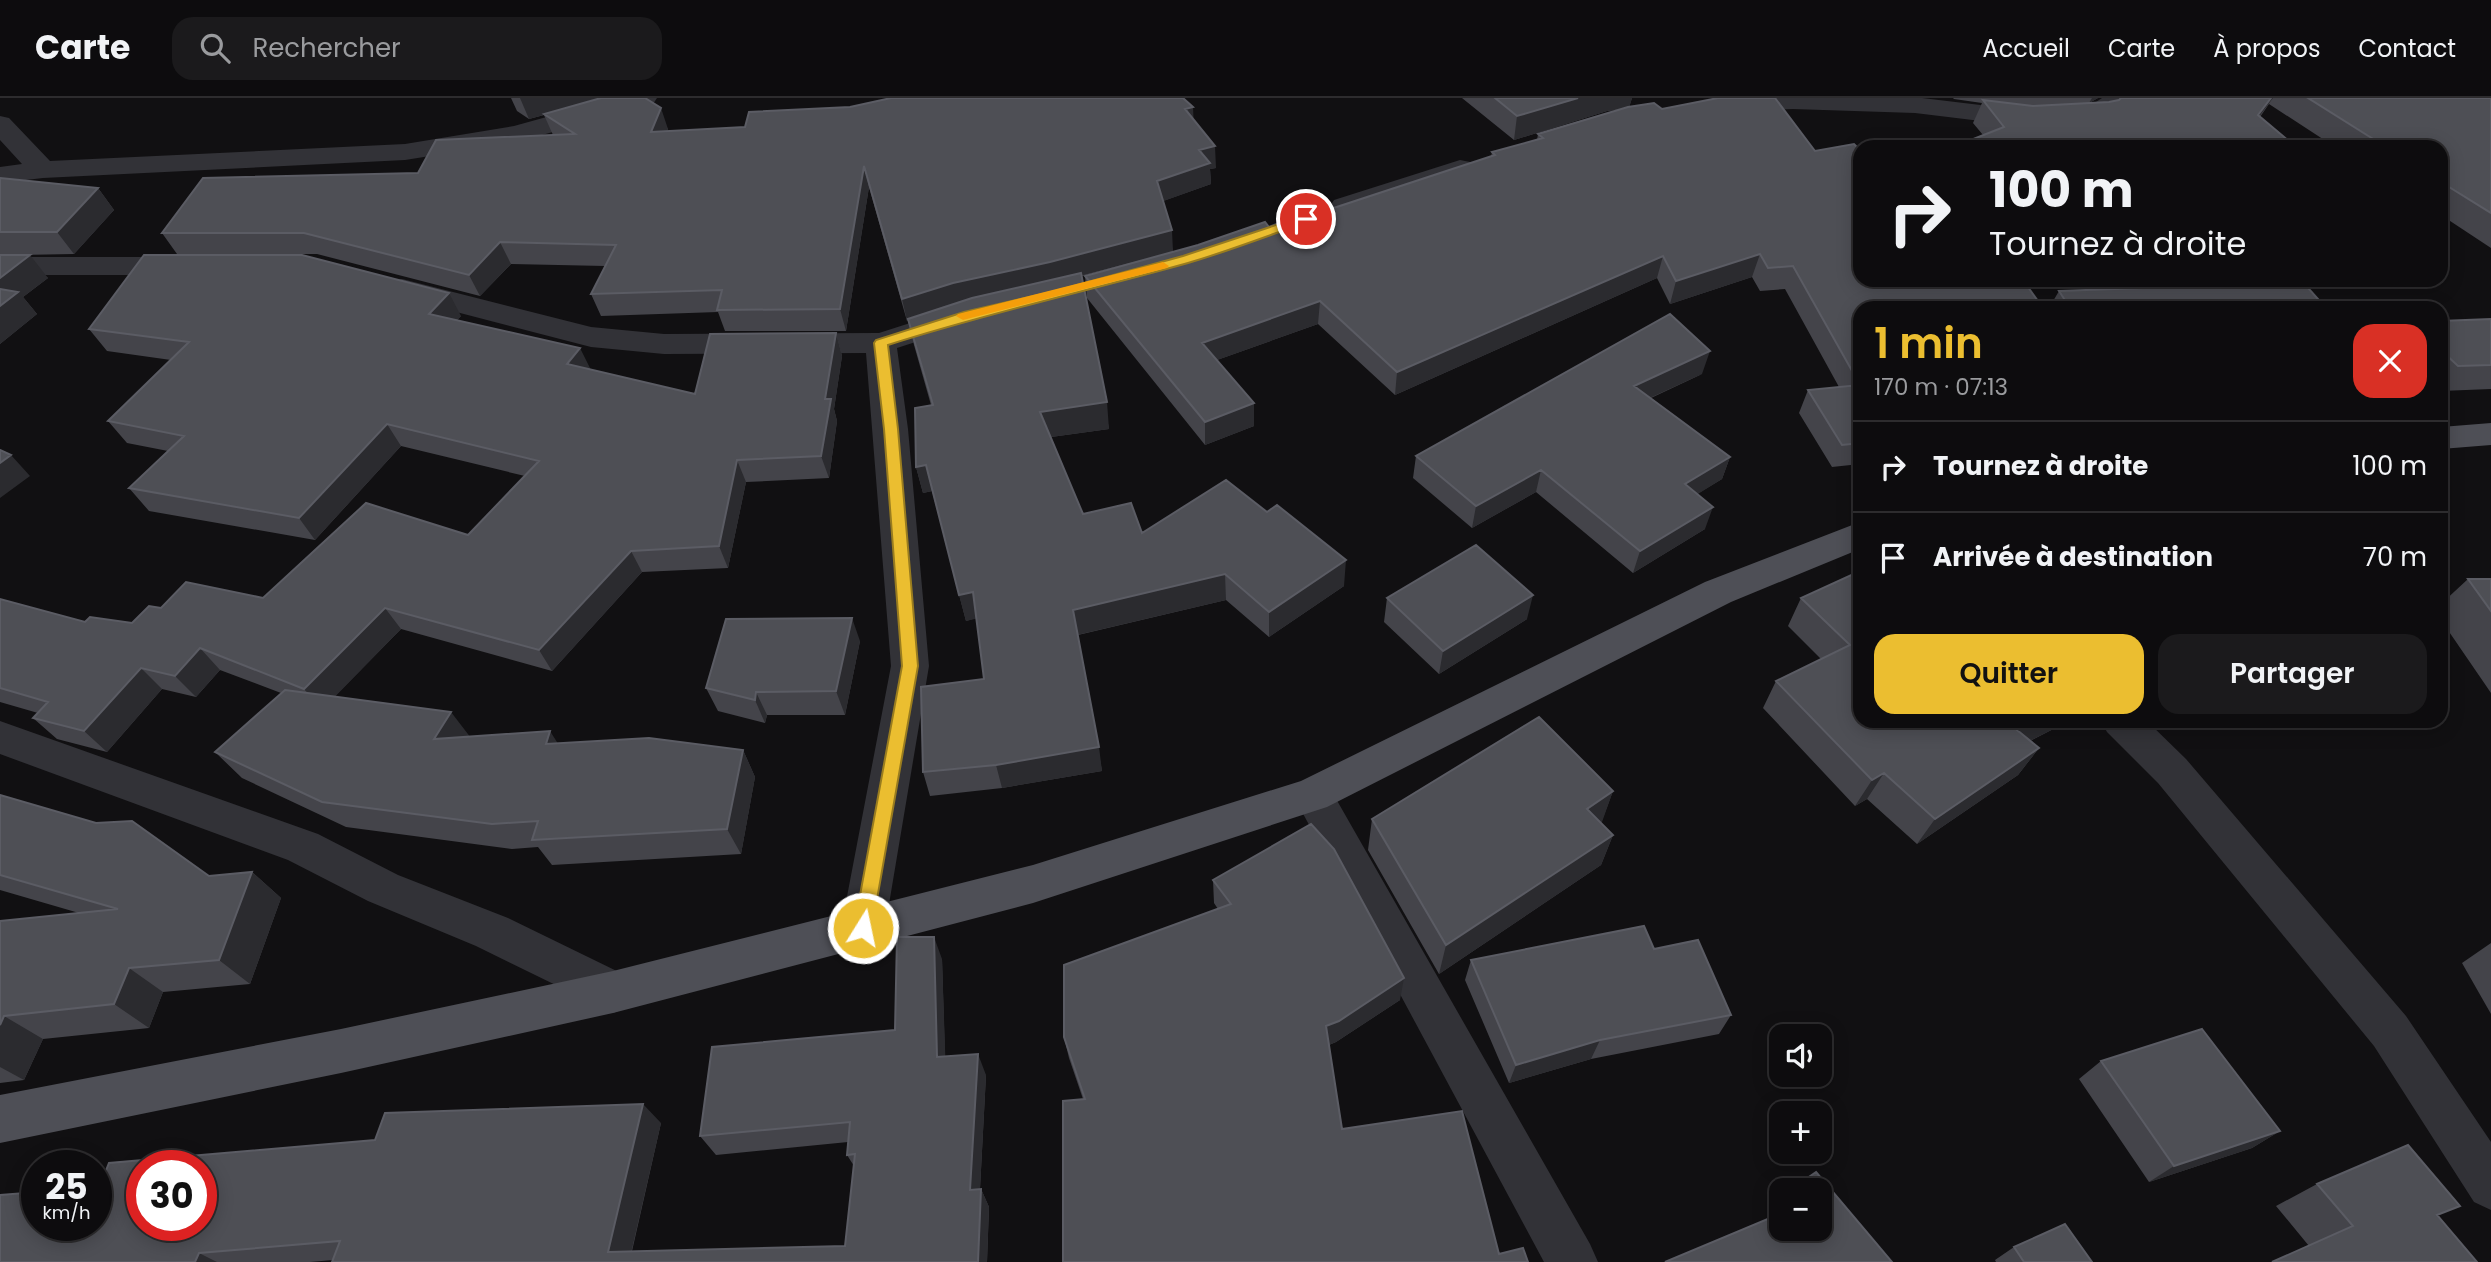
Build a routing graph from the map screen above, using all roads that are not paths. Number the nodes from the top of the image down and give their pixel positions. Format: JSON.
{"nodes":[{"id":1,"x":644,"y":98,"type":"edge"},
{"id":2,"x":2119,"y":98,"type":"edge"},
{"id":3,"x":1696,"y":107,"type":"edge"},
{"id":4,"x":0,"y":124,"type":"edge"},
{"id":5,"x":1483,"y":161,"type":"edge"},
{"id":6,"x":43,"y":170,"type":"junction"},
{"id":7,"x":0,"y":175,"type":"edge"},
{"id":8,"x":1312,"y":217,"type":"edge"},
{"id":9,"x":0,"y":266,"type":"edge"},
{"id":10,"x":220,"y":266,"type":"edge"},
{"id":11,"x":368,"y":280,"type":"edge"},
{"id":12,"x":994,"y":309,"type":"edge"},
{"id":13,"x":881,"y":343,"type":"junction"},
{"id":14,"x":2491,"y":434,"type":"edge"},
{"id":15,"x":2448,"y":437,"type":"edge"},
{"id":16,"x":1853,"y":538,"type":"edge"},
{"id":17,"x":2128,"y":728,"type":"edge"},
{"id":18,"x":0,"y":737,"type":"edge"},
{"id":19,"x":1313,"y":795,"type":"junction"},
{"id":20,"x":863,"y":928,"type":"junction"},
{"id":21,"x":613,"y":992,"type":"junction"},
{"id":22,"x":0,"y":1119,"type":"edge"},
{"id":23,"x":2491,"y":1185,"type":"edge"},
{"id":24,"x":1572,"y":1262,"type":"edge"}],
"edges":[{"from":1,"to":6,"type":"street"},
{"from":2,"to":3,"type":"street"},
{"from":4,"to":6,"type":"street"},
{"from":5,"to":8,"type":"street"},
{"from":6,"to":7,"type":"street"},
{"from":9,"to":10,"type":"street"},
{"from":11,"to":13,"type":"street"},
{"from":12,"to":13,"type":"street"},
{"from":13,"to":20,"type":"street"},
{"from":14,"to":15,"type":"main road"},
{"from":16,"to":19,"type":"main road"},
{"from":17,"to":23,"type":"street"},
{"from":18,"to":21,"type":"street"},
{"from":19,"to":20,"type":"main road"},
{"from":19,"to":24,"type":"street"},
{"from":20,"to":21,"type":"main road"},
{"from":21,"to":22,"type":"main road"}]}
